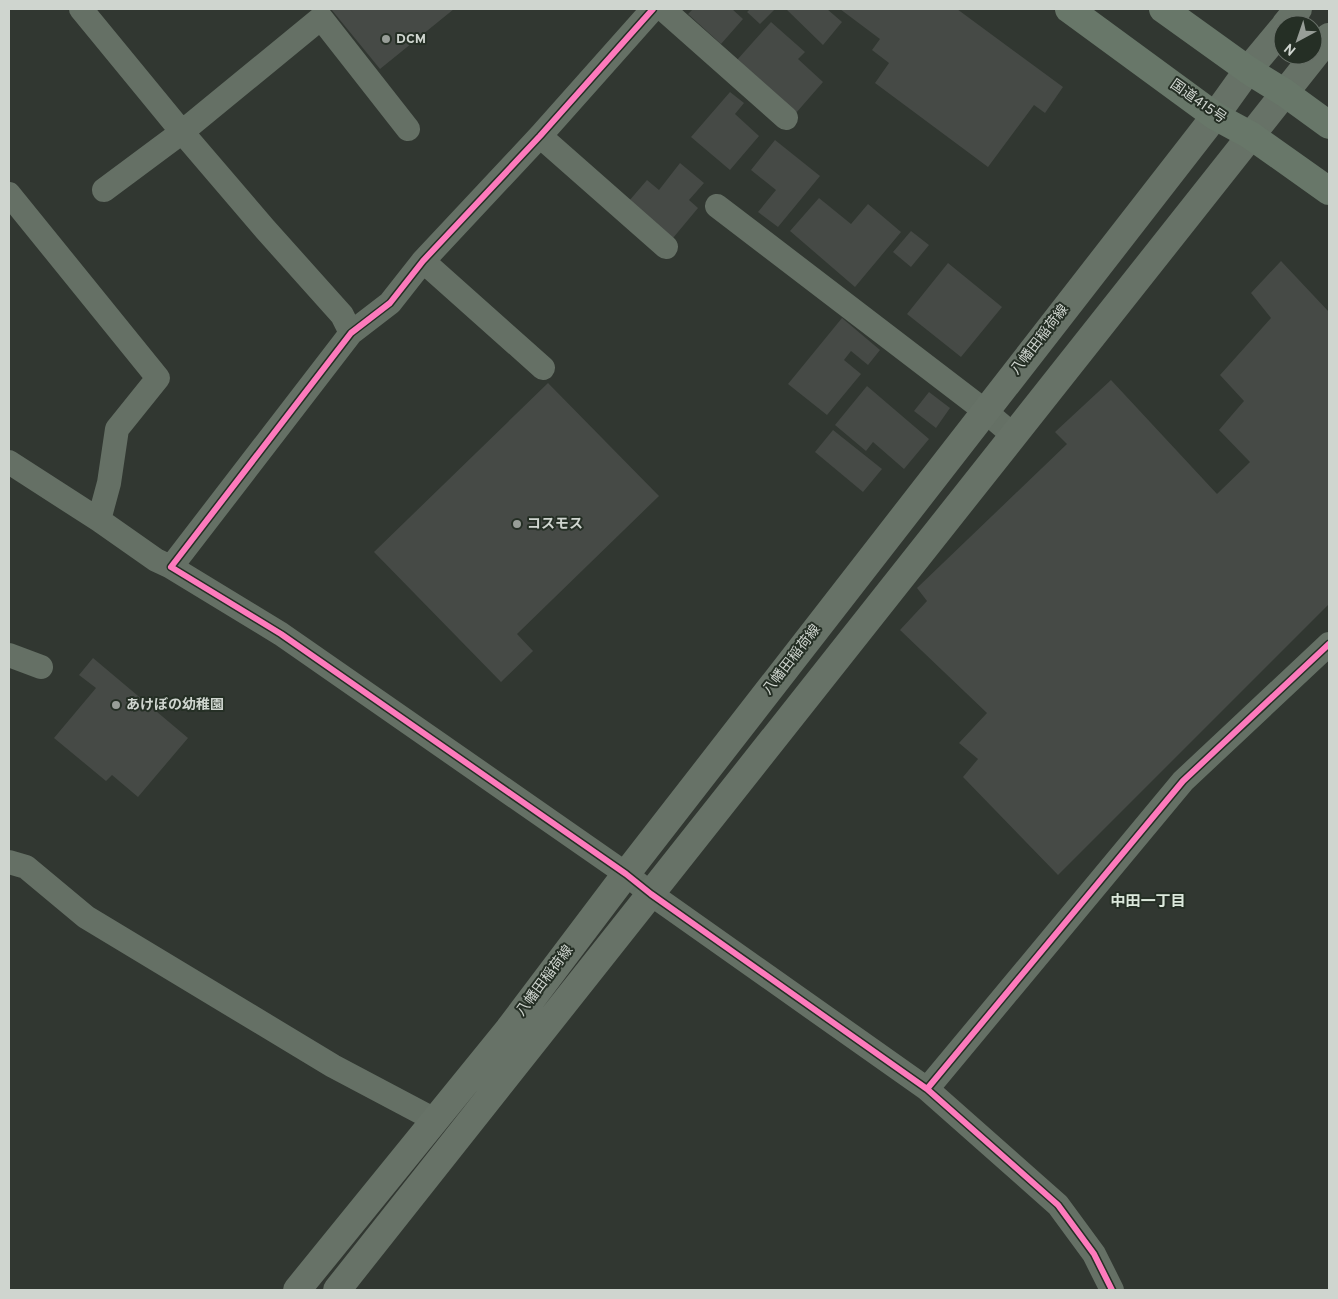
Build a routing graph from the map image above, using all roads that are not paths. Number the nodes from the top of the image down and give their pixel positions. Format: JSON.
{"nodes":[{"id":1,"x":81,"y":9,"type":"edge"},
{"id":2,"x":653,"y":9,"type":"edge"},
{"id":3,"x":663,"y":9,"type":"edge"},
{"id":4,"x":1069,"y":9,"type":"edge"},
{"id":5,"x":1163,"y":9,"type":"edge"},
{"id":6,"x":318,"y":13,"type":"edge"},
{"id":7,"x":1329,"y":36,"type":"edge"},
{"id":8,"x":1273,"y":39,"type":"edge"},
{"id":9,"x":1248,"y":70,"type":"junction"},
{"id":10,"x":1285,"y":93,"type":"junction"},
{"id":11,"x":1215,"y":116,"type":"junction"},
{"id":12,"x":786,"y":118,"type":"dead end"},
{"id":13,"x":1329,"y":125,"type":"edge"},
{"id":14,"x":408,"y":129,"type":"dead end"},
{"id":15,"x":182,"y":132,"type":"junction"},
{"id":16,"x":1250,"y":135,"type":"junction"},
{"id":17,"x":540,"y":136,"type":"junction"},
{"id":18,"x":104,"y":190,"type":"dead end"},
{"id":19,"x":1329,"y":191,"type":"edge"},
{"id":20,"x":9,"y":194,"type":"edge"},
{"id":21,"x":717,"y":206,"type":"dead end"},
{"id":22,"x":666,"y":247,"type":"dead end"},
{"id":23,"x":423,"y":261,"type":"junction"},
{"id":24,"x":351,"y":333,"type":"junction"},
{"id":25,"x":543,"y":368,"type":"dead end"},
{"id":26,"x":985,"y":411,"type":"junction"},
{"id":27,"x":1014,"y":436,"type":"junction"},
{"id":28,"x":9,"y":462,"type":"edge"},
{"id":29,"x":99,"y":520,"type":"junction"},
{"id":30,"x":171,"y":567,"type":"junction"},
{"id":31,"x":1329,"y":644,"type":"edge"},
{"id":32,"x":9,"y":655,"type":"edge"},
{"id":33,"x":41,"y":667,"type":"dead end"},
{"id":34,"x":9,"y":862,"type":"edge"},
{"id":35,"x":626,"y":874,"type":"junction"},
{"id":36,"x":651,"y":894,"type":"junction"},
{"id":37,"x":927,"y":1089,"type":"junction"},
{"id":38,"x":435,"y":1120,"type":"junction"},
{"id":39,"x":297,"y":1290,"type":"edge"},
{"id":40,"x":337,"y":1290,"type":"edge"},
{"id":41,"x":1112,"y":1290,"type":"edge"}],
"edges":[{"from":1,"to":15,"type":"street"},
{"from":2,"to":17,"type":"street"},
{"from":3,"to":12,"type":"street"},
{"from":4,"to":11,"type":"highway","name":"国道415号"},
{"from":5,"to":9,"type":"highway"},
{"from":6,"to":14,"type":"street"},
{"from":6,"to":15,"type":"street"},
{"from":7,"to":10,"type":"main road","name":"八幡田稲荷線"},
{"from":8,"to":9,"type":"main road","name":"八幡田稲荷線"},
{"from":9,"to":10,"type":"highway"},
{"from":9,"to":11,"type":"main road","name":"八幡田稲荷線"},
{"from":10,"to":13,"type":"highway"},
{"from":10,"to":16,"type":"main road","name":"八幡田稲荷線"},
{"from":11,"to":16,"type":"highway","name":"国道415号"},
{"from":11,"to":26,"type":"main road","name":"八幡田稲荷線"},
{"from":15,"to":18,"type":"street"},
{"from":15,"to":24,"type":"street"},
{"from":16,"to":19,"type":"highway","name":"国道415号"},
{"from":16,"to":27,"type":"main road","name":"八幡田稲荷線"},
{"from":17,"to":22,"type":"street"},
{"from":17,"to":23,"type":"street"},
{"from":20,"to":29,"type":"street"},
{"from":21,"to":26,"type":"street"},
{"from":23,"to":24,"type":"street"},
{"from":23,"to":25,"type":"street"},
{"from":24,"to":30,"type":"street"},
{"from":26,"to":27,"type":"street"},
{"from":26,"to":35,"type":"main road","name":"八幡田稲荷線"},
{"from":27,"to":36,"type":"main road","name":"八幡田稲荷線"},
{"from":28,"to":29,"type":"street"},
{"from":29,"to":30,"type":"street"},
{"from":30,"to":35,"type":"street"},
{"from":31,"to":37,"type":"street"},
{"from":32,"to":33,"type":"street"},
{"from":34,"to":38,"type":"street"},
{"from":35,"to":36,"type":"street"},
{"from":35,"to":38,"type":"main road","name":"八幡田稲荷線"},
{"from":36,"to":37,"type":"street"},
{"from":36,"to":40,"type":"main road","name":"八幡田稲荷線"},
{"from":37,"to":41,"type":"street"},
{"from":38,"to":39,"type":"main road","name":"八幡田稲荷線"}]}
